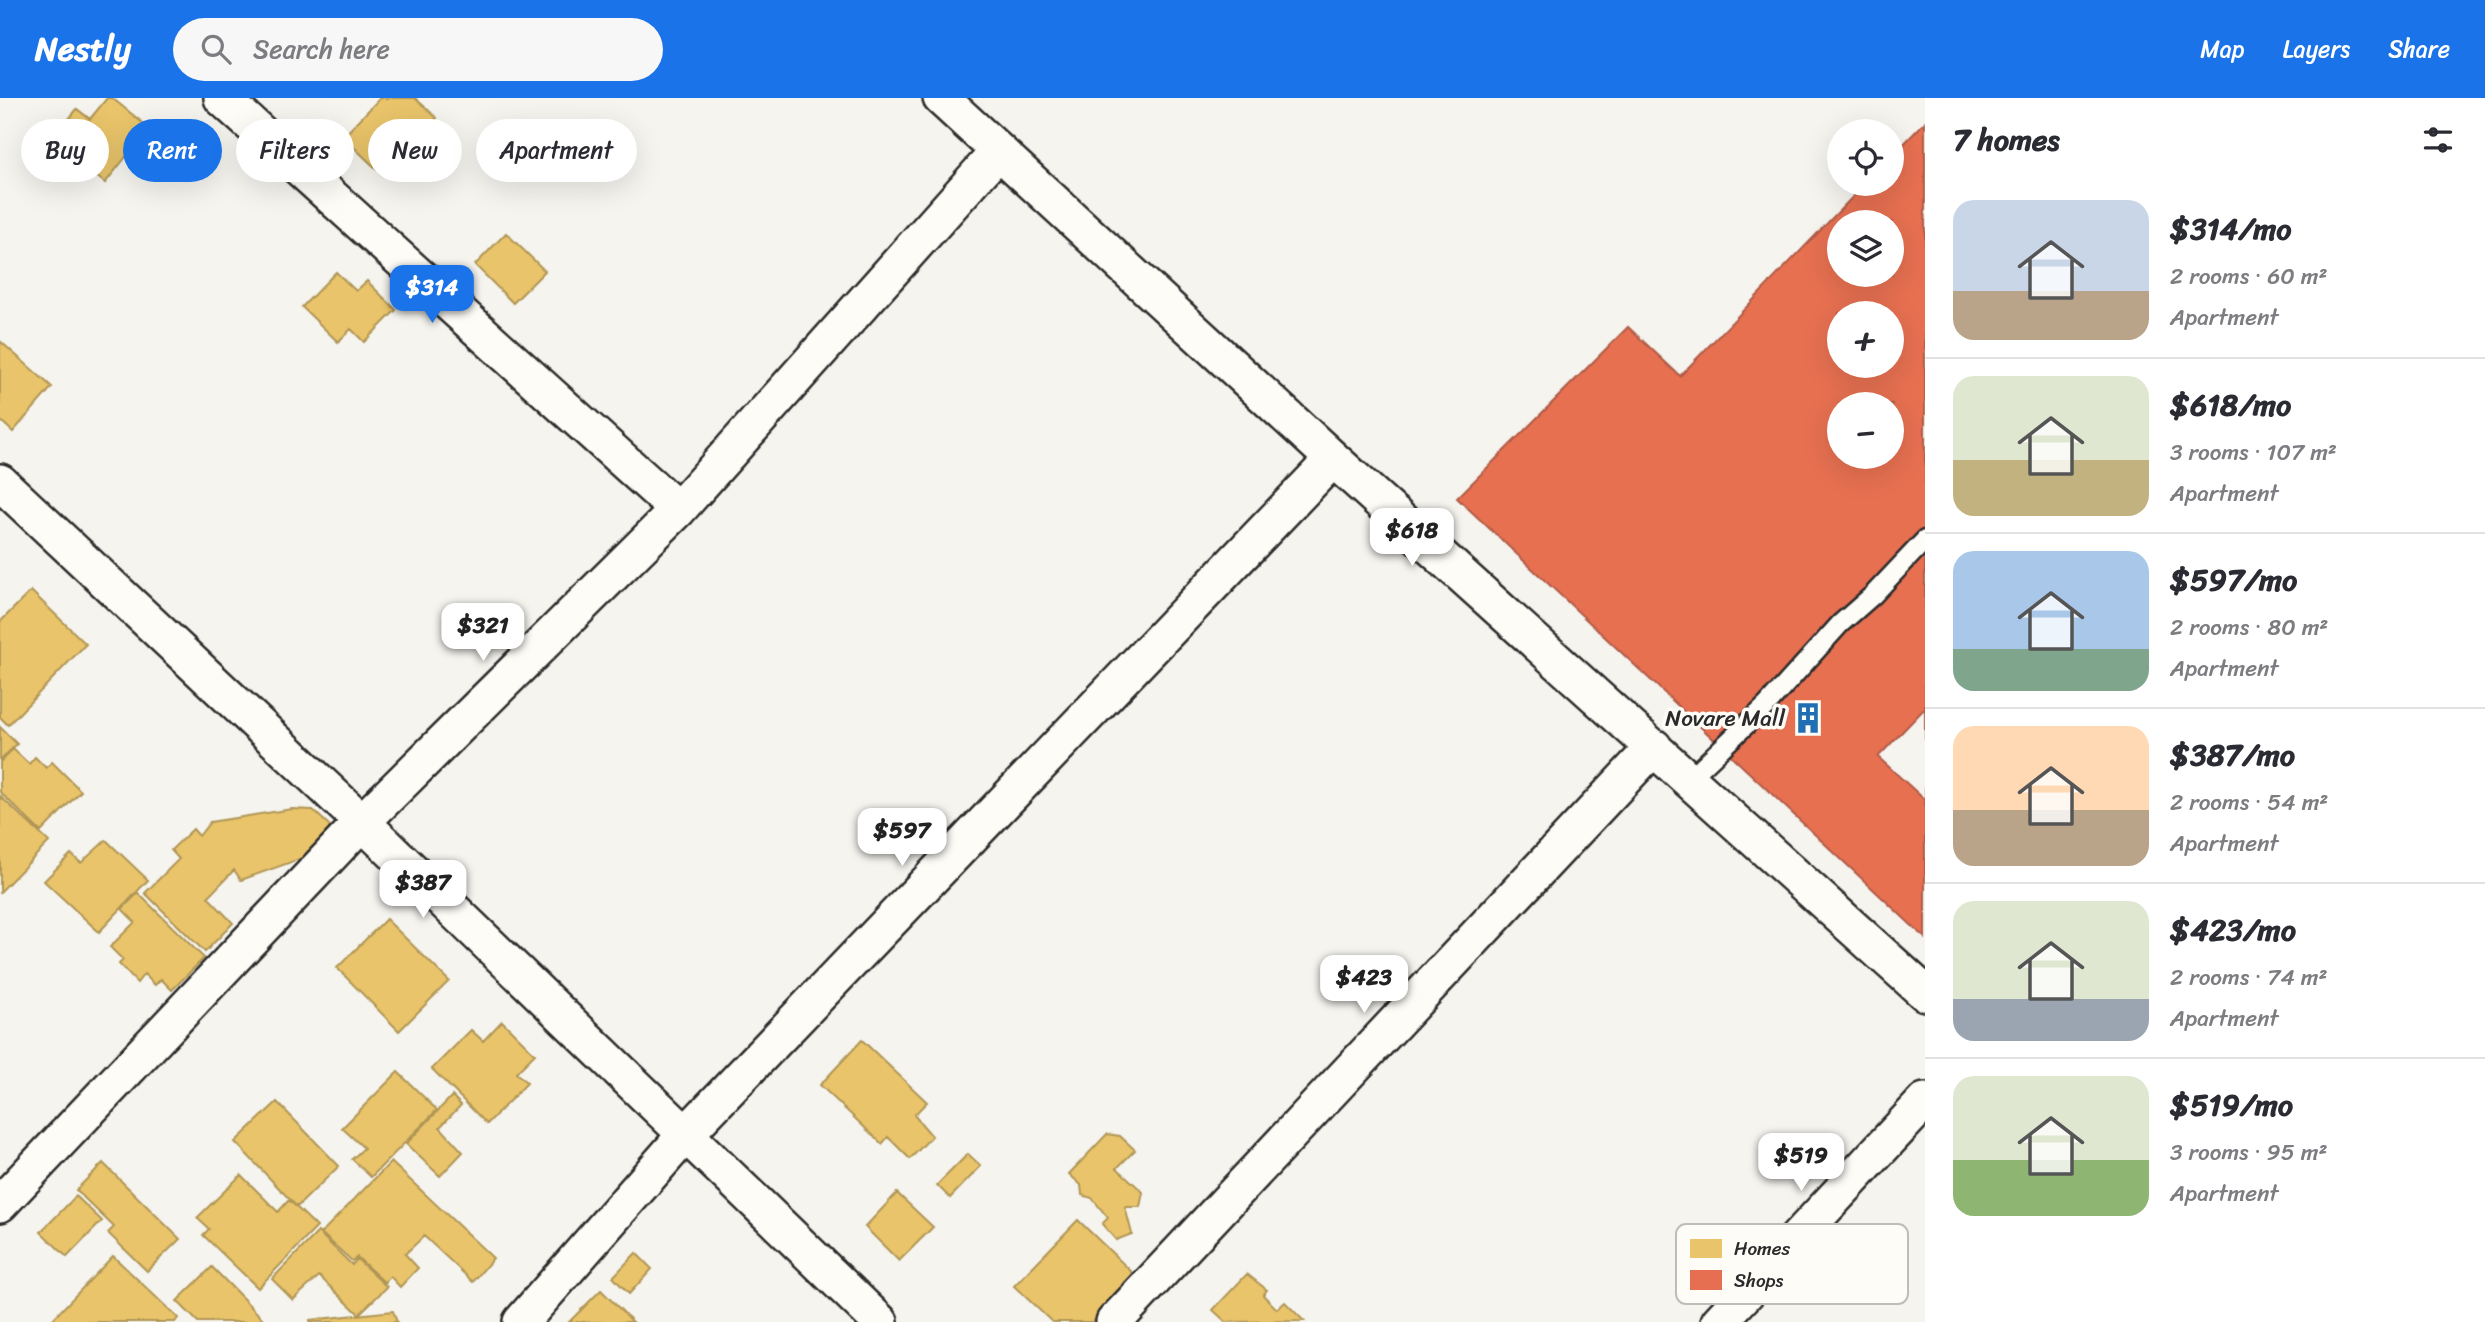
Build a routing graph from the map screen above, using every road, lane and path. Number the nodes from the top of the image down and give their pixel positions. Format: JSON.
{"nodes":[{"id":1,"x":222,"y":98,"type":"edge"},
{"id":2,"x":941,"y":98,"type":"edge"},
{"id":3,"x":998,"y":152,"type":"junction"},
{"id":4,"x":1333,"y":459,"type":"junction"},
{"id":5,"x":0,"y":482,"type":"edge"},
{"id":6,"x":678,"y":510,"type":"junction"},
{"id":7,"x":1925,"y":540,"type":"edge"},
{"id":8,"x":1654,"y":747,"type":"junction"},
{"id":9,"x":1689,"y":779,"type":"junction"},
{"id":10,"x":362,"y":822,"type":"junction"},
{"id":11,"x":1925,"y":993,"type":"edge"},
{"id":12,"x":1925,"y":1101,"type":"edge"},
{"id":13,"x":685,"y":1135,"type":"junction"},
{"id":14,"x":0,"y":1204,"type":"edge"},
{"id":15,"x":1810,"y":1224,"type":"edge"},
{"id":16,"x":1736,"y":1304,"type":"edge"},
{"id":17,"x":521,"y":1322,"type":"edge"},
{"id":18,"x":880,"y":1322,"type":"edge"},
{"id":19,"x":1114,"y":1322,"type":"edge"},
{"id":20,"x":1719,"y":1322,"type":"edge"}],
"edges":[{"from":1,"to":6,"type":"street"},
{"from":2,"to":3,"type":"street"},
{"from":3,"to":4,"type":"street"},
{"from":3,"to":6,"type":"street"},
{"from":4,"to":8,"type":"street"},
{"from":4,"to":13,"type":"street"},
{"from":5,"to":10,"type":"street"},
{"from":6,"to":10,"type":"street"},
{"from":7,"to":9,"type":"lane"},
{"from":8,"to":9,"type":"street"},
{"from":8,"to":19,"type":"street"},
{"from":9,"to":11,"type":"street"},
{"from":10,"to":13,"type":"street"},
{"from":10,"to":14,"type":"street"},
{"from":12,"to":15,"type":"street"},
{"from":13,"to":17,"type":"street"},
{"from":13,"to":18,"type":"street"},
{"from":16,"to":20,"type":"street"}]}
